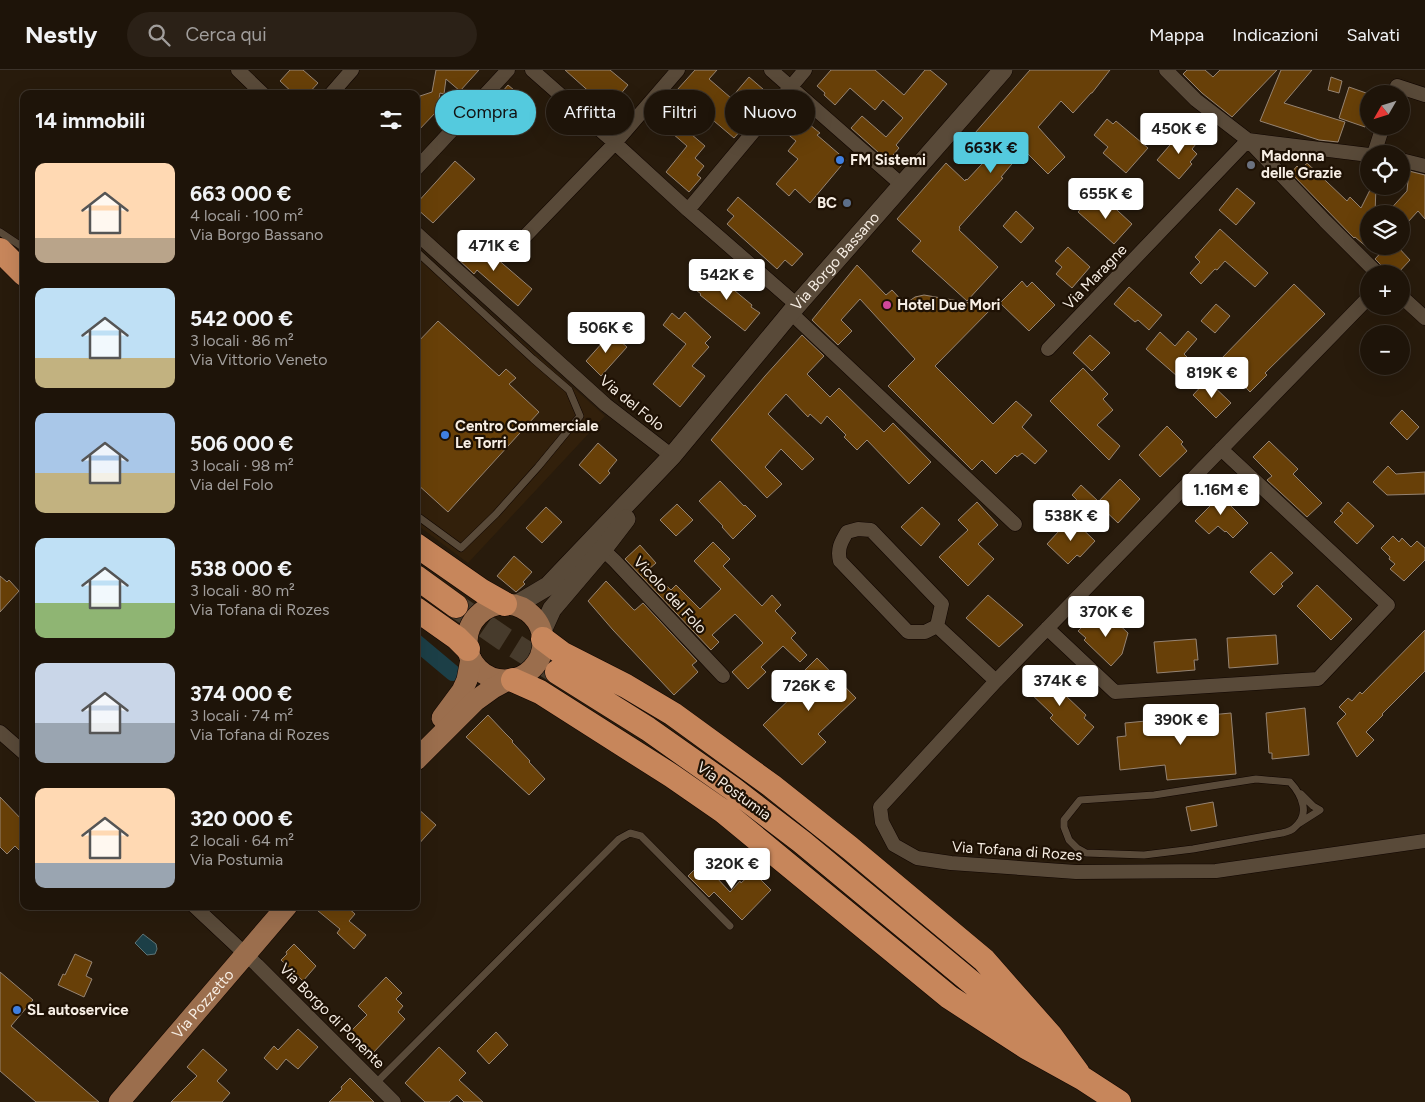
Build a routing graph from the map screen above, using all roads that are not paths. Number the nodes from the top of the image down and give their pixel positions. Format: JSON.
{"nodes":[{"id":1,"x":238,"y":70,"type":"edge"},
{"id":2,"x":352,"y":70,"type":"edge"},
{"id":3,"x":508,"y":70,"type":"edge"},
{"id":4,"x":532,"y":70,"type":"edge"},
{"id":5,"x":678,"y":70,"type":"edge"},
{"id":6,"x":771,"y":70,"type":"edge"},
{"id":7,"x":805,"y":70,"type":"edge"},
{"id":8,"x":1003,"y":70,"type":"edge"},
{"id":9,"x":1166,"y":70,"type":"edge"},
{"id":10,"x":791,"y":86,"type":"junction"},
{"id":11,"x":259,"y":90,"type":"edge"},
{"id":12,"x":334,"y":90,"type":"edge"},
{"id":13,"x":1410,"y":90,"type":"edge"},
{"id":14,"x":1425,"y":95,"type":"edge"},
{"id":15,"x":1248,"y":140,"type":"junction"},
{"id":16,"x":615,"y":143,"type":"junction"},
{"id":17,"x":1360,"y":154,"type":"edge"},
{"id":18,"x":1410,"y":162,"type":"edge"},
{"id":19,"x":420,"y":165,"type":"edge"},
{"id":20,"x":1425,"y":166,"type":"edge"},
{"id":21,"x":902,"y":184,"type":"junction"},
{"id":22,"x":688,"y":210,"type":"junction"},
{"id":23,"x":0,"y":232,"type":"edge"},
{"id":24,"x":420,"y":237,"type":"edge"},
{"id":25,"x":20,"y":245,"type":"edge"},
{"id":26,"x":0,"y":249,"type":"edge"},
{"id":27,"x":508,"y":254,"type":"dead end"},
{"id":28,"x":420,"y":256,"type":"edge"},
{"id":29,"x":20,"y":261,"type":"edge"},
{"id":30,"x":20,"y":265,"type":"edge"},
{"id":31,"x":1369,"y":265,"type":"edge"},
{"id":32,"x":20,"y":270,"type":"edge"},
{"id":33,"x":1410,"y":304,"type":"edge"},
{"id":34,"x":1360,"y":306,"type":"edge"},
{"id":35,"x":794,"y":309,"type":"junction"},
{"id":36,"x":1425,"y":318,"type":"edge"},
{"id":37,"x":1048,"y":349,"type":"dead end"},
{"id":38,"x":1221,"y":449,"type":"junction"},
{"id":39,"x":672,"y":456,"type":"junction"},
{"id":40,"x":420,"y":518,"type":"edge"},
{"id":41,"x":1014,"y":524,"type":"dead end"},
{"id":42,"x":597,"y":544,"type":"junction"},
{"id":43,"x":420,"y":548,"type":"edge"},
{"id":44,"x":420,"y":580,"type":"edge"},
{"id":45,"x":511,"y":605,"type":"junction"},
{"id":46,"x":456,"y":606,"type":"tunnel mouth"},
{"id":47,"x":420,"y":612,"type":"edge"},
{"id":48,"x":937,"y":626,"type":"junction"},
{"id":49,"x":1047,"y":628,"type":"junction"},
{"id":50,"x":542,"y":635,"type":"junction"},
{"id":51,"x":469,"y":654,"type":"junction"},
{"id":52,"x":556,"y":672,"type":"tunnel mouth"},
{"id":53,"x":723,"y":676,"type":"dead end"},
{"id":54,"x":510,"y":680,"type":"junction"},
{"id":55,"x":996,"y":680,"type":"junction"},
{"id":56,"x":0,"y":732,"type":"edge"},
{"id":57,"x":420,"y":747,"type":"edge"},
{"id":58,"x":20,"y":749,"type":"edge"},
{"id":59,"x":420,"y":756,"type":"edge"},
{"id":60,"x":1296,"y":788,"type":"junction"},
{"id":61,"x":1296,"y":826,"type":"junction"},
{"id":62,"x":1425,"y":841,"type":"edge"},
{"id":63,"x":198,"y":910,"type":"edge"},
{"id":64,"x":284,"y":910,"type":"edge"},
{"id":65,"x":730,"y":926,"type":"dead end"},
{"id":66,"x":245,"y":955,"type":"junction"},
{"id":67,"x":1082,"y":1078,"type":"junction"},
{"id":68,"x":376,"y":1083,"type":"junction"},
{"id":69,"x":119,"y":1102,"type":"edge"},
{"id":70,"x":394,"y":1102,"type":"edge"},
{"id":71,"x":1108,"y":1102,"type":"edge"},
{"id":72,"x":1119,"y":1102,"type":"edge"}],
"edges":[{"from":1,"to":11,"type":"street"},
{"from":2,"to":12,"type":"street"},
{"from":3,"to":19,"type":"street"},
{"from":4,"to":16,"type":"street"},
{"from":5,"to":16,"type":"street"},
{"from":6,"to":10,"type":"street"},
{"from":7,"to":10,"type":"street"},
{"from":8,"to":21,"type":"street","name":"Via Borgo Bassano"},
{"from":9,"to":15,"type":"street"},
{"from":10,"to":21,"type":"street"},
{"from":10,"to":22,"type":"street"},
{"from":13,"to":14,"type":"street"},
{"from":15,"to":17,"type":"street"},
{"from":15,"to":31,"type":"street"},
{"from":15,"to":37,"type":"street","name":"Via Maragne"},
{"from":16,"to":22,"type":"street"},
{"from":16,"to":27,"type":"street"},
{"from":18,"to":20,"type":"street"},
{"from":21,"to":35,"type":"street","name":"Via Borgo Bassano"},
{"from":22,"to":35,"type":"street"},
{"from":23,"to":25,"type":"lane"},
{"from":24,"to":39,"type":"street","name":"Via del Folo"},
{"from":26,"to":29,"type":"highway"},
{"from":26,"to":30,"type":"highway"},
{"from":26,"to":32,"type":"highway"},
{"from":28,"to":40,"type":"lane"},
{"from":33,"to":36,"type":"street"},
{"from":34,"to":38,"type":"street","name":"Via Tofana di Rozes"},
{"from":35,"to":39,"type":"street","name":"Via Borgo Bassano"},
{"from":35,"to":41,"type":"street"},
{"from":38,"to":49,"type":"street","name":"Via Tofana di Rozes"},
{"from":38,"to":49,"type":"street"},
{"from":39,"to":42,"type":"street","name":"Via Borgo Bassano"},
{"from":42,"to":45,"type":"street","name":"Via Borgo Bassano"},
{"from":42,"to":50,"type":"street","name":"Via Borgo Bassano"},
{"from":42,"to":53,"type":"street","name":"Vicolo del Folo"},
{"from":43,"to":45,"type":"highway"},
{"from":44,"to":46,"type":"highway"},
{"from":45,"to":50,"type":"main road"},
{"from":45,"to":51,"type":"main road","name":"Via Borgo Bassano"},
{"from":47,"to":51,"type":"highway"},
{"from":48,"to":48,"type":"street"},
{"from":48,"to":55,"type":"street"},
{"from":49,"to":55,"type":"street","name":"Via Tofana di Rozes"},
{"from":50,"to":54,"type":"main road","name":"Via Borgo Bassano"},
{"from":50,"to":67,"type":"highway"},
{"from":51,"to":54,"type":"main road"},
{"from":51,"to":57,"type":"main road"},
{"from":52,"to":67,"type":"highway","name":"Via Postumia"},
{"from":54,"to":59,"type":"main road"},
{"from":54,"to":67,"type":"highway"},
{"from":55,"to":62,"type":"street","name":"Via Tofana di Rozes"},
{"from":56,"to":58,"type":"street"},
{"from":60,"to":61,"type":"lane"},
{"from":60,"to":61,"type":"lane"},
{"from":60,"to":61,"type":"lane"},
{"from":63,"to":66,"type":"street","name":"Via Borgo di Ponente"},
{"from":64,"to":66,"type":"main road","name":"Via Pozzetto"},
{"from":65,"to":68,"type":"lane"},
{"from":66,"to":68,"type":"street","name":"Via Borgo di Ponente"},
{"from":66,"to":69,"type":"main road","name":"Via Pozzetto"},
{"from":67,"to":71,"type":"highway"},
{"from":67,"to":72,"type":"highway"},
{"from":68,"to":70,"type":"street","name":"Via Borgo di Ponente"}]}
